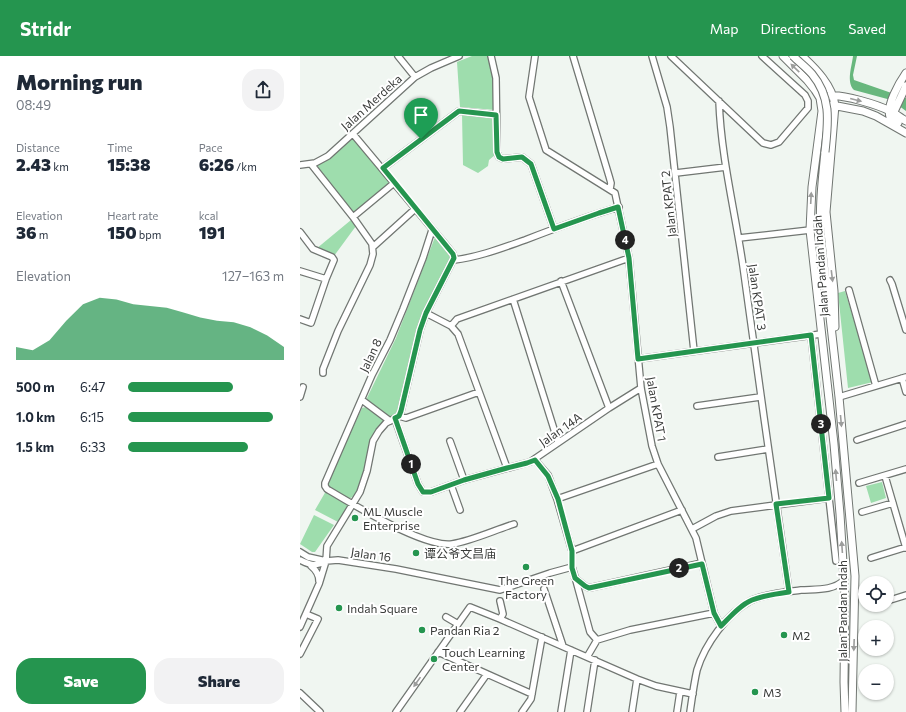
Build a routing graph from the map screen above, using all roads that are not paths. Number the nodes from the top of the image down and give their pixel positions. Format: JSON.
{"nodes":[{"id":1,"x":398,"y":56,"type":"edge"},
{"id":2,"x":442,"y":56,"type":"edge"},
{"id":3,"x":459,"y":56,"type":"edge"},
{"id":4,"x":491,"y":56,"type":"edge"},
{"id":5,"x":535,"y":56,"type":"edge"},
{"id":6,"x":573,"y":56,"type":"edge"},
{"id":7,"x":652,"y":56,"type":"edge"},
{"id":8,"x":672,"y":56,"type":"edge"},
{"id":9,"x":762,"y":56,"type":"edge"},
{"id":10,"x":782,"y":56,"type":"edge"},
{"id":11,"x":793,"y":56,"type":"edge"},
{"id":12,"x":802,"y":56,"type":"edge"},
{"id":13,"x":446,"y":61,"type":"junction"},
{"id":14,"x":817,"y":71,"type":"junction"},
{"id":15,"x":906,"y":73,"type":"edge"},
{"id":16,"x":415,"y":77,"type":"junction"},
{"id":17,"x":807,"y":80,"type":"junction"},
{"id":18,"x":906,"y":86,"type":"edge"},
{"id":19,"x":898,"y":94,"type":"junction"},
{"id":20,"x":833,"y":96,"type":"junction"},
{"id":21,"x":820,"y":98,"type":"junction"},
{"id":22,"x":719,"y":101,"type":"junction"},
{"id":23,"x":894,"y":103,"type":"junction"},
{"id":24,"x":835,"y":105,"type":"junction"},
{"id":25,"x":822,"y":106,"type":"junction"},
{"id":26,"x":878,"y":106,"type":"junction"},
{"id":27,"x":496,"y":115,"type":"junction"},
{"id":28,"x":889,"y":115,"type":"junction"},
{"id":29,"x":906,"y":121,"type":"edge"},
{"id":30,"x":821,"y":124,"type":"junction"},
{"id":31,"x":834,"y":125,"type":"junction"},
{"id":32,"x":906,"y":128,"type":"edge"},
{"id":33,"x":906,"y":133,"type":"edge"},
{"id":34,"x":353,"y":134,"type":"junction"},
{"id":35,"x":311,"y":164,"type":"junction"},
{"id":36,"x":300,"y":165,"type":"edge"},
{"id":37,"x":726,"y":167,"type":"junction"},
{"id":38,"x":383,"y":168,"type":"junction"},
{"id":39,"x":676,"y":173,"type":"junction"},
{"id":40,"x":394,"y":183,"type":"junction"},
{"id":41,"x":610,"y":189,"type":"junction"},
{"id":42,"x":618,"y":207,"type":"junction"},
{"id":43,"x":416,"y":209,"type":"junction"},
{"id":44,"x":353,"y":217,"type":"junction"},
{"id":45,"x":554,"y":229,"type":"junction"},
{"id":46,"x":432,"y":230,"type":"junction"},
{"id":47,"x":810,"y":230,"type":"junction"},
{"id":48,"x":300,"y":232,"type":"edge"},
{"id":49,"x":739,"y":238,"type":"junction"},
{"id":50,"x":373,"y":247,"type":"junction"},
{"id":51,"x":629,"y":258,"type":"junction"},
{"id":52,"x":454,"y":259,"type":"junction"},
{"id":53,"x":300,"y":271,"type":"edge"},
{"id":54,"x":326,"y":279,"type":"junction"},
{"id":55,"x":890,"y":280,"type":"dead end"},
{"id":56,"x":561,"y":282,"type":"junction"},
{"id":57,"x":848,"y":290,"type":"dead end"},
{"id":58,"x":513,"y":299,"type":"junction"},
{"id":59,"x":426,"y":313,"type":"junction"},
{"id":60,"x":300,"y":319,"type":"edge"},
{"id":61,"x":450,"y":326,"type":"junction"},
{"id":62,"x":906,"y":330,"type":"edge"},
{"id":63,"x":821,"y":334,"type":"junction"},
{"id":64,"x":832,"y":334,"type":"junction"},
{"id":65,"x":811,"y":335,"type":"junction"},
{"id":66,"x":754,"y":343,"type":"junction"},
{"id":67,"x":694,"y":351,"type":"junction"},
{"id":68,"x":638,"y":359,"type":"junction"},
{"id":69,"x":323,"y":373,"type":"dead end"},
{"id":70,"x":904,"y":378,"type":"edge"},
{"id":71,"x":876,"y":386,"type":"junction"},
{"id":72,"x":303,"y":387,"type":"dead end"},
{"id":73,"x":641,"y":388,"type":"junction"},
{"id":74,"x":479,"y":392,"type":"junction"},
{"id":75,"x":906,"y":392,"type":"edge"},
{"id":76,"x":300,"y":396,"type":"edge"},
{"id":77,"x":760,"y":397,"type":"junction"},
{"id":78,"x":839,"y":397,"type":"junction"},
{"id":79,"x":362,"y":400,"type":"junction"},
{"id":80,"x":697,"y":406,"type":"dead end"},
{"id":81,"x":609,"y":408,"type":"junction"},
{"id":82,"x":395,"y":418,"type":"junction"},
{"id":83,"x":906,"y":424,"type":"edge"},
{"id":84,"x":857,"y":440,"type":"dead end"},
{"id":85,"x":450,"y":442,"type":"dead end"},
{"id":86,"x":558,"y":442,"type":"junction"},
{"id":87,"x":768,"y":450,"type":"junction"},
{"id":88,"x":718,"y":457,"type":"dead end"},
{"id":89,"x":535,"y":460,"type":"junction"},
{"id":90,"x":658,"y":464,"type":"junction"},
{"id":91,"x":507,"y":468,"type":"junction"},
{"id":92,"x":906,"y":469,"type":"edge"},
{"id":93,"x":885,"y":476,"type":"junction"},
{"id":94,"x":464,"y":480,"type":"junction"},
{"id":95,"x":859,"y":483,"type":"dead end"},
{"id":96,"x":451,"y":485,"type":"junction"},
{"id":97,"x":829,"y":498,"type":"junction"},
{"id":98,"x":558,"y":499,"type":"junction"},
{"id":99,"x":893,"y":503,"type":"junction"},
{"id":100,"x":776,"y":504,"type":"junction"},
{"id":101,"x":354,"y":505,"type":"junction"},
{"id":102,"x":460,"y":510,"type":"dead end"},
{"id":103,"x":682,"y":510,"type":"junction"},
{"id":104,"x":862,"y":512,"type":"dead end"},
{"id":105,"x":514,"y":524,"type":"dead end"},
{"id":106,"x":692,"y":529,"type":"junction"},
{"id":107,"x":906,"y":548,"type":"edge"},
{"id":108,"x":572,"y":551,"type":"junction"},
{"id":109,"x":300,"y":552,"type":"edge"},
{"id":110,"x":871,"y":558,"type":"dead end"},
{"id":111,"x":300,"y":560,"type":"edge"},
{"id":112,"x":836,"y":561,"type":"dead end"},
{"id":113,"x":326,"y":562,"type":"junction"},
{"id":114,"x":702,"y":564,"type":"junction"},
{"id":115,"x":311,"y":566,"type":"junction"},
{"id":116,"x":572,"y":568,"type":"junction"},
{"id":117,"x":575,"y":578,"type":"junction"},
{"id":118,"x":844,"y":580,"type":"junction"},
{"id":119,"x":319,"y":584,"type":"junction"},
{"id":120,"x":834,"y":587,"type":"junction"},
{"id":121,"x":544,"y":589,"type":"dead end"},
{"id":122,"x":789,"y":592,"type":"junction"},
{"id":123,"x":906,"y":595,"type":"edge"},
{"id":124,"x":846,"y":596,"type":"junction"},
{"id":125,"x":894,"y":599,"type":"edge"},
{"id":126,"x":500,"y":601,"type":"dead end"},
{"id":127,"x":714,"y":613,"type":"junction"},
{"id":128,"x":306,"y":614,"type":"junction"},
{"id":129,"x":446,"y":617,"type":"dead end"},
{"id":130,"x":500,"y":619,"type":"junction"},
{"id":131,"x":458,"y":624,"type":"junction"},
{"id":132,"x":721,"y":626,"type":"junction"},
{"id":133,"x":300,"y":627,"type":"edge"},
{"id":134,"x":542,"y":637,"type":"junction"},
{"id":135,"x":597,"y":640,"type":"junction"},
{"id":136,"x":562,"y":646,"type":"junction"},
{"id":137,"x":571,"y":650,"type":"junction"},
{"id":138,"x":438,"y":652,"type":"junction"},
{"id":139,"x":300,"y":654,"type":"edge"},
{"id":140,"x":587,"y":657,"type":"junction"},
{"id":141,"x":595,"y":660,"type":"junction"},
{"id":142,"x":487,"y":674,"type":"junction"},
{"id":143,"x":637,"y":679,"type":"junction"},
{"id":144,"x":680,"y":692,"type":"junction"},
{"id":145,"x":300,"y":693,"type":"edge"},
{"id":146,"x":532,"y":694,"type":"junction"},
{"id":147,"x":693,"y":694,"type":"junction"},
{"id":148,"x":320,"y":712,"type":"edge"},
{"id":149,"x":396,"y":712,"type":"edge"},
{"id":150,"x":460,"y":712,"type":"edge"},
{"id":151,"x":522,"y":712,"type":"edge"},
{"id":152,"x":562,"y":712,"type":"edge"},
{"id":153,"x":587,"y":712,"type":"edge"},
{"id":154,"x":632,"y":712,"type":"edge"},
{"id":155,"x":678,"y":712,"type":"edge"},
{"id":156,"x":690,"y":712,"type":"edge"},
{"id":157,"x":845,"y":712,"type":"edge"},
{"id":158,"x":852,"y":712,"type":"edge"}],
"edges":[{"from":1,"to":16,"type":"street"},
{"from":2,"to":13,"type":"street"},
{"from":3,"to":13,"type":"street","name":"Jalan Merdeka"},
{"from":4,"to":27,"type":"street"},
{"from":5,"to":41,"type":"street"},
{"from":6,"to":41,"type":"street","name":"Jalan KPAT 1"},
{"from":7,"to":39,"type":"street","name":"Jalan KPAT 2"},
{"from":8,"to":22,"type":"street"},
{"from":9,"to":22,"type":"street"},
{"from":17,"to":10,"type":"main road","one_way":true},
{"from":11,"to":64,"type":"main road","bridge":true},
{"from":12,"to":14,"type":"main road","name":"Jalan Pandan Indah"},
{"from":13,"to":16,"type":"street","name":"Jalan Merdeka"},
{"from":14,"to":17,"type":"main road"},
{"from":14,"to":20,"type":"main road","name":"Jalan Pandan Indah"},
{"from":15,"to":19,"type":"main road"},
{"from":16,"to":34,"type":"street","name":"Jalan Merdeka"},
{"from":17,"to":21,"type":"main road"},
{"from":18,"to":19,"type":"main road"},
{"from":19,"to":23,"type":"main road"},
{"from":20,"to":21,"type":"main road"},
{"from":20,"to":24,"type":"main road","name":"Jalan Pandan Indah"},
{"from":20,"to":26,"type":"main road","one_way":true},
{"from":21,"to":25,"type":"main road","name":"Jalan Pandan Indah"},
{"from":22,"to":37,"type":"street","name":"Jalan KPAT 3"},
{"from":23,"to":26,"type":"main road"},
{"from":23,"to":28,"type":"main road"},
{"from":23,"to":29,"type":"main road"},
{"from":24,"to":25,"type":"main road"},
{"from":24,"to":28,"type":"main road"},
{"from":24,"to":31,"type":"main road","name":"Jalan Pandan Indah"},
{"from":25,"to":30,"type":"main road","name":"Jalan Pandan Indah"},
{"from":26,"to":28,"type":"main road"},
{"from":27,"to":38,"type":"street"},
{"from":27,"to":45,"type":"street"},
{"from":28,"to":29,"type":"main road"},
{"from":28,"to":32,"type":"main road"},
{"from":28,"to":33,"type":"main road"},
{"from":30,"to":31,"type":"main road"},
{"from":47,"to":30,"type":"main road","name":"Jalan Pandan Indah","one_way":true},
{"from":31,"to":64,"type":"main road","name":"Jalan Pandan Indah","one_way":true},
{"from":34,"to":35,"type":"street","name":"Jalan Merdeka"},
{"from":34,"to":38,"type":"street"},
{"from":35,"to":36,"type":"street","name":"Jalan Merdeka"},
{"from":35,"to":44,"type":"street"},
{"from":37,"to":39,"type":"street"},
{"from":37,"to":49,"type":"street","name":"Jalan KPAT 3"},
{"from":38,"to":40,"type":"street"},
{"from":39,"to":67,"type":"street","name":"Jalan KPAT 2"},
{"from":40,"to":43,"type":"street"},
{"from":40,"to":44,"type":"street"},
{"from":41,"to":42,"type":"street","name":"Jalan KPAT 1"},
{"from":42,"to":45,"type":"street"},
{"from":42,"to":51,"type":"street","name":"Jalan KPAT 1"},
{"from":43,"to":46,"type":"street"},
{"from":43,"to":50,"type":"street"},
{"from":44,"to":50,"type":"street"},
{"from":45,"to":52,"type":"street"},
{"from":46,"to":52,"type":"street"},
{"from":46,"to":79,"type":"street","name":"Jalan 8"},
{"from":47,"to":49,"type":"street"},
{"from":47,"to":63,"type":"main road","name":"Jalan Pandan Indah"},
{"from":48,"to":54,"type":"street"},
{"from":49,"to":66,"type":"street","name":"Jalan KPAT 3"},
{"from":50,"to":69,"type":"street"},
{"from":51,"to":56,"type":"street"},
{"from":51,"to":68,"type":"street","name":"Jalan KPAT 1"},
{"from":52,"to":59,"type":"street"},
{"from":53,"to":54,"type":"street"},
{"from":54,"to":60,"type":"street"},
{"from":55,"to":62,"type":"street"},
{"from":56,"to":58,"type":"street"},
{"from":56,"to":81,"type":"street"},
{"from":57,"to":71,"type":"street"},
{"from":58,"to":61,"type":"street"},
{"from":58,"to":86,"type":"street"},
{"from":59,"to":61,"type":"street"},
{"from":59,"to":82,"type":"street"},
{"from":61,"to":74,"type":"street"},
{"from":63,"to":65,"type":"street"},
{"from":118,"to":63,"type":"main road","name":"Jalan Pandan Indah","one_way":true},
{"from":64,"to":78,"type":"main road","name":"Jalan Pandan Indah"},
{"from":65,"to":66,"type":"street"},
{"from":65,"to":97,"type":"street"},
{"from":66,"to":67,"type":"street"},
{"from":66,"to":77,"type":"street","name":"Jalan KPAT 3"},
{"from":67,"to":68,"type":"street"},
{"from":68,"to":73,"type":"street","name":"Jalan KPAT 1"},
{"from":70,"to":71,"type":"street"},
{"from":70,"to":75,"type":"street"},
{"from":71,"to":78,"type":"street"},
{"from":72,"to":76,"type":"street"},
{"from":73,"to":81,"type":"street","name":"Jalan 14A"},
{"from":73,"to":90,"type":"street","name":"Jalan KPAT 1"},
{"from":74,"to":82,"type":"street"},
{"from":74,"to":91,"type":"street"},
{"from":77,"to":80,"type":"street"},
{"from":77,"to":87,"type":"street","name":"Jalan KPAT 3"},
{"from":78,"to":158,"type":"main road","name":"Jalan Pandan Indah","one_way":true},
{"from":79,"to":82,"type":"street"},
{"from":79,"to":101,"type":"street","name":"Jalan 8"},
{"from":81,"to":86,"type":"street","name":"Jalan 14A"},
{"from":82,"to":96,"type":"street","name":"Jalan 14A"},
{"from":82,"to":101,"type":"street"},
{"from":83,"to":84,"type":"street"},
{"from":85,"to":94,"type":"street"},
{"from":86,"to":89,"type":"street","name":"Jalan 14A"},
{"from":87,"to":88,"type":"street"},
{"from":87,"to":100,"type":"street","name":"Jalan KPAT 3"},
{"from":89,"to":91,"type":"street","name":"Jalan 14A"},
{"from":89,"to":98,"type":"street"},
{"from":90,"to":98,"type":"street"},
{"from":90,"to":103,"type":"street","name":"Jalan KPAT 1"},
{"from":91,"to":94,"type":"street","name":"Jalan 14A"},
{"from":92,"to":93,"type":"street"},
{"from":93,"to":95,"type":"street"},
{"from":93,"to":99,"type":"street"},
{"from":94,"to":96,"type":"street","name":"Jalan 14A"},
{"from":96,"to":102,"type":"street"},
{"from":97,"to":100,"type":"street"},
{"from":97,"to":112,"type":"street"},
{"from":98,"to":108,"type":"street"},
{"from":99,"to":104,"type":"street"},
{"from":99,"to":107,"type":"street"},
{"from":100,"to":106,"type":"street"},
{"from":100,"to":122,"type":"street","name":"Jalan KPAT 3"},
{"from":101,"to":105,"type":"street"},
{"from":101,"to":113,"type":"street"},
{"from":103,"to":106,"type":"street","name":"Jalan KPAT 1"},
{"from":103,"to":108,"type":"street"},
{"from":106,"to":114,"type":"street","name":"Jalan KPAT 1"},
{"from":107,"to":110,"type":"street"},
{"from":108,"to":116,"type":"street"},
{"from":109,"to":113,"type":"street"},
{"from":111,"to":115,"type":"street"},
{"from":113,"to":115,"type":"street"},
{"from":113,"to":116,"type":"street","name":"Jalan 16"},
{"from":113,"to":119,"type":"street"},
{"from":114,"to":117,"type":"street"},
{"from":114,"to":127,"type":"street","name":"Jalan KPAT 1"},
{"from":115,"to":119,"type":"street"},
{"from":116,"to":117,"type":"street"},
{"from":117,"to":135,"type":"street"},
{"from":118,"to":120,"type":"street"},
{"from":118,"to":124,"type":"main road","name":"Jalan Pandan Indah"},
{"from":119,"to":128,"type":"street"},
{"from":120,"to":122,"type":"street"},
{"from":120,"to":124,"type":"street"},
{"from":121,"to":136,"type":"street"},
{"from":122,"to":132,"type":"street"},
{"from":123,"to":125,"type":"street"},
{"from":124,"to":157,"type":"main road","name":"Jalan Pandan Indah"},
{"from":126,"to":130,"type":"street"},
{"from":127,"to":132,"type":"street","name":"Jalan KPAT 1"},
{"from":127,"to":135,"type":"street"},
{"from":128,"to":133,"type":"street"},
{"from":128,"to":139,"type":"street"},
{"from":129,"to":131,"type":"street"},
{"from":130,"to":131,"type":"street"},
{"from":130,"to":134,"type":"street"},
{"from":131,"to":138,"type":"street"},
{"from":132,"to":147,"type":"street"},
{"from":134,"to":136,"type":"street"},
{"from":134,"to":146,"type":"street"},
{"from":135,"to":140,"type":"street"},
{"from":136,"to":137,"type":"street"},
{"from":137,"to":140,"type":"street"},
{"from":137,"to":152,"type":"street"},
{"from":138,"to":142,"type":"street"},
{"from":138,"to":149,"type":"street","one_way":true},
{"from":140,"to":141,"type":"street"},
{"from":141,"to":143,"type":"street"},
{"from":141,"to":153,"type":"street"},
{"from":142,"to":146,"type":"street"},
{"from":142,"to":150,"type":"street"},
{"from":143,"to":144,"type":"street"},
{"from":143,"to":154,"type":"street"},
{"from":144,"to":147,"type":"street"},
{"from":144,"to":155,"type":"street"},
{"from":145,"to":148,"type":"street"},
{"from":146,"to":151,"type":"street"},
{"from":147,"to":156,"type":"street"}]}
